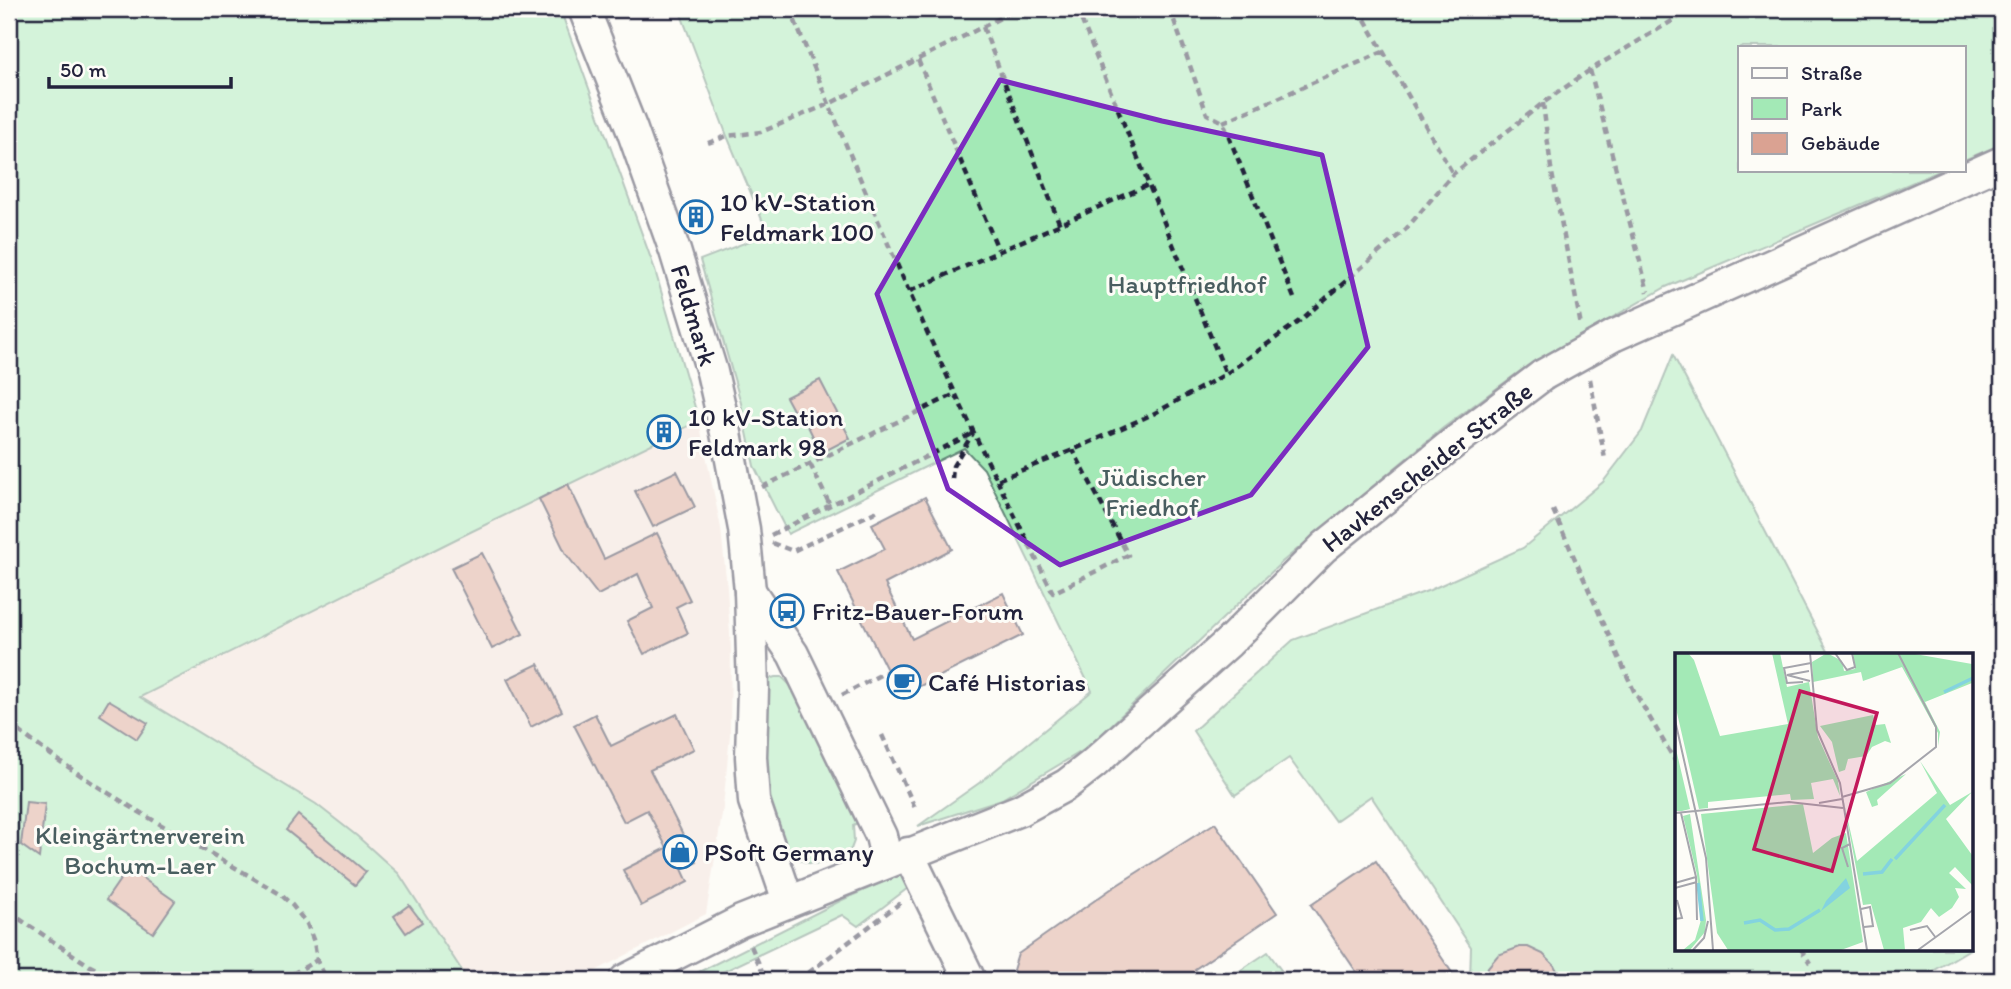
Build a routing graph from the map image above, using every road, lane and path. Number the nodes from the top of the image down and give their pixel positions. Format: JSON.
{"nodes":[{"id":1,"x":584,"y":9,"type":"edge"},
{"id":2,"x":790,"y":9,"type":"edge"},
{"id":3,"x":1018,"y":9,"type":"edge"},
{"id":4,"x":1077,"y":9,"type":"edge"},
{"id":5,"x":1170,"y":9,"type":"edge"},
{"id":6,"x":1359,"y":9,"type":"edge"},
{"id":7,"x":1692,"y":9,"type":"edge"},
{"id":8,"x":983,"y":27,"type":"junction"},
{"id":9,"x":1383,"y":52,"type":"junction"},
{"id":10,"x":918,"y":60,"type":"junction"},
{"id":11,"x":1590,"y":70,"type":"junction"},
{"id":12,"x":1543,"y":103,"type":"junction"},
{"id":13,"x":829,"y":104,"type":"junction"},
{"id":14,"x":1223,"y":122,"type":"junction"},
{"id":15,"x":708,"y":143,"type":"dead end"},
{"id":16,"x":2002,"y":162,"type":"edge"},
{"id":17,"x":1453,"y":174,"type":"junction"},
{"id":18,"x":1148,"y":185,"type":"junction"},
{"id":19,"x":1059,"y":225,"type":"junction"},
{"id":20,"x":999,"y":250,"type":"junction"},
{"id":21,"x":909,"y":290,"type":"junction"},
{"id":22,"x":1294,"y":298,"type":"dead end"},
{"id":23,"x":1654,"y":317,"type":"junction"},
{"id":24,"x":1583,"y":339,"type":"dead end"},
{"id":25,"x":1226,"y":374,"type":"junction"},
{"id":26,"x":1590,"y":379,"type":"dead end"},
{"id":27,"x":955,"y":394,"type":"junction"},
{"id":28,"x":973,"y":433,"type":"junction"},
{"id":29,"x":1073,"y":450,"type":"junction"},
{"id":30,"x":1605,"y":459,"type":"dead end"},
{"id":31,"x":810,"y":464,"type":"junction"},
{"id":32,"x":952,"y":479,"type":"dead end"},
{"id":33,"x":997,"y":480,"type":"junction"},
{"id":34,"x":738,"y":498,"type":"junction"},
{"id":35,"x":830,"y":505,"type":"junction"},
{"id":36,"x":1553,"y":510,"type":"dead end"},
{"id":37,"x":877,"y":517,"type":"dead end"},
{"id":38,"x":750,"y":591,"type":"junction"},
{"id":39,"x":888,"y":671,"type":"dead end"},
{"id":40,"x":833,"y":700,"type":"dead end"},
{"id":41,"x":9,"y":723,"type":"edge"},
{"id":42,"x":882,"y":735,"type":"dead end"},
{"id":43,"x":1675,"y":761,"type":"edge"},
{"id":44,"x":915,"y":808,"type":"dead end"},
{"id":45,"x":898,"y":857,"type":"junction"},
{"id":46,"x":924,"y":885,"type":"junction"},
{"id":47,"x":788,"y":901,"type":"junction"},
{"id":48,"x":9,"y":912,"type":"edge"},
{"id":49,"x":741,"y":921,"type":"junction"},
{"id":50,"x":1802,"y":950,"type":"edge"},
{"id":51,"x":317,"y":960,"type":"junction"},
{"id":52,"x":1810,"y":963,"type":"dead end"},
{"id":53,"x":117,"y":980,"type":"edge"},
{"id":54,"x":282,"y":980,"type":"edge"},
{"id":55,"x":327,"y":980,"type":"edge"},
{"id":56,"x":625,"y":980,"type":"edge"},
{"id":57,"x":766,"y":980,"type":"edge"},
{"id":58,"x":799,"y":980,"type":"edge"},
{"id":59,"x":970,"y":980,"type":"edge"}],
"edges":[{"from":1,"to":34,"type":"street","name":"Feldmark"},
{"from":2,"to":13,"type":"path"},
{"from":3,"to":8,"type":"path"},
{"from":4,"to":18,"type":"path"},
{"from":5,"to":14,"type":"path"},
{"from":6,"to":9,"type":"path"},
{"from":7,"to":11,"type":"path"},
{"from":8,"to":10,"type":"path"},
{"from":8,"to":19,"type":"path"},
{"from":9,"to":14,"type":"path"},
{"from":9,"to":17,"type":"path"},
{"from":10,"to":13,"type":"path"},
{"from":10,"to":20,"type":"path"},
{"from":11,"to":12,"type":"path"},
{"from":11,"to":23,"type":"path"},
{"from":12,"to":17,"type":"path"},
{"from":12,"to":24,"type":"path"},
{"from":13,"to":15,"type":"path"},
{"from":13,"to":21,"type":"path"},
{"from":14,"to":22,"type":"path"},
{"from":16,"to":23,"type":"street","name":"Havkenscheider Straße"},
{"from":17,"to":25,"type":"path"},
{"from":18,"to":19,"type":"path"},
{"from":18,"to":25,"type":"path"},
{"from":19,"to":20,"type":"path"},
{"from":20,"to":21,"type":"path"},
{"from":21,"to":27,"type":"path"},
{"from":23,"to":45,"type":"street","name":"Havkenscheider Straße","bridge":true},
{"from":25,"to":29,"type":"path"},
{"from":26,"to":30,"type":"path"},
{"from":27,"to":28,"type":"path"},
{"from":27,"to":31,"type":"path"},
{"from":28,"to":32,"type":"path"},
{"from":28,"to":33,"type":"path"},
{"from":28,"to":35,"type":"path"},
{"from":29,"to":33,"type":"path"},
{"from":29,"to":33,"type":"path"},
{"from":31,"to":34,"type":"path"},
{"from":31,"to":35,"type":"path"},
{"from":34,"to":38,"type":"street","name":"Feldmark"},
{"from":35,"to":37,"type":"path"},
{"from":36,"to":43,"type":"path"},
{"from":38,"to":45,"type":"street","name":"Feldmark"},
{"from":38,"to":47,"type":"street","name":"Feldmark"},
{"from":39,"to":40,"type":"path"},
{"from":41,"to":51,"type":"path"},
{"from":42,"to":44,"type":"path"},
{"from":45,"to":46,"type":"street"},
{"from":45,"to":47,"type":"street","name":"Havkenscheider Straße"},
{"from":46,"to":58,"type":"path"},
{"from":46,"to":59,"type":"street"},
{"from":47,"to":49,"type":"street","name":"Havkenscheider Straße"},
{"from":48,"to":53,"type":"path"},
{"from":49,"to":56,"type":"street","name":"Havkenscheider Straße"},
{"from":49,"to":57,"type":"path"},
{"from":50,"to":52,"type":"path"},
{"from":51,"to":54,"type":"path"},
{"from":51,"to":55,"type":"path"}]}
